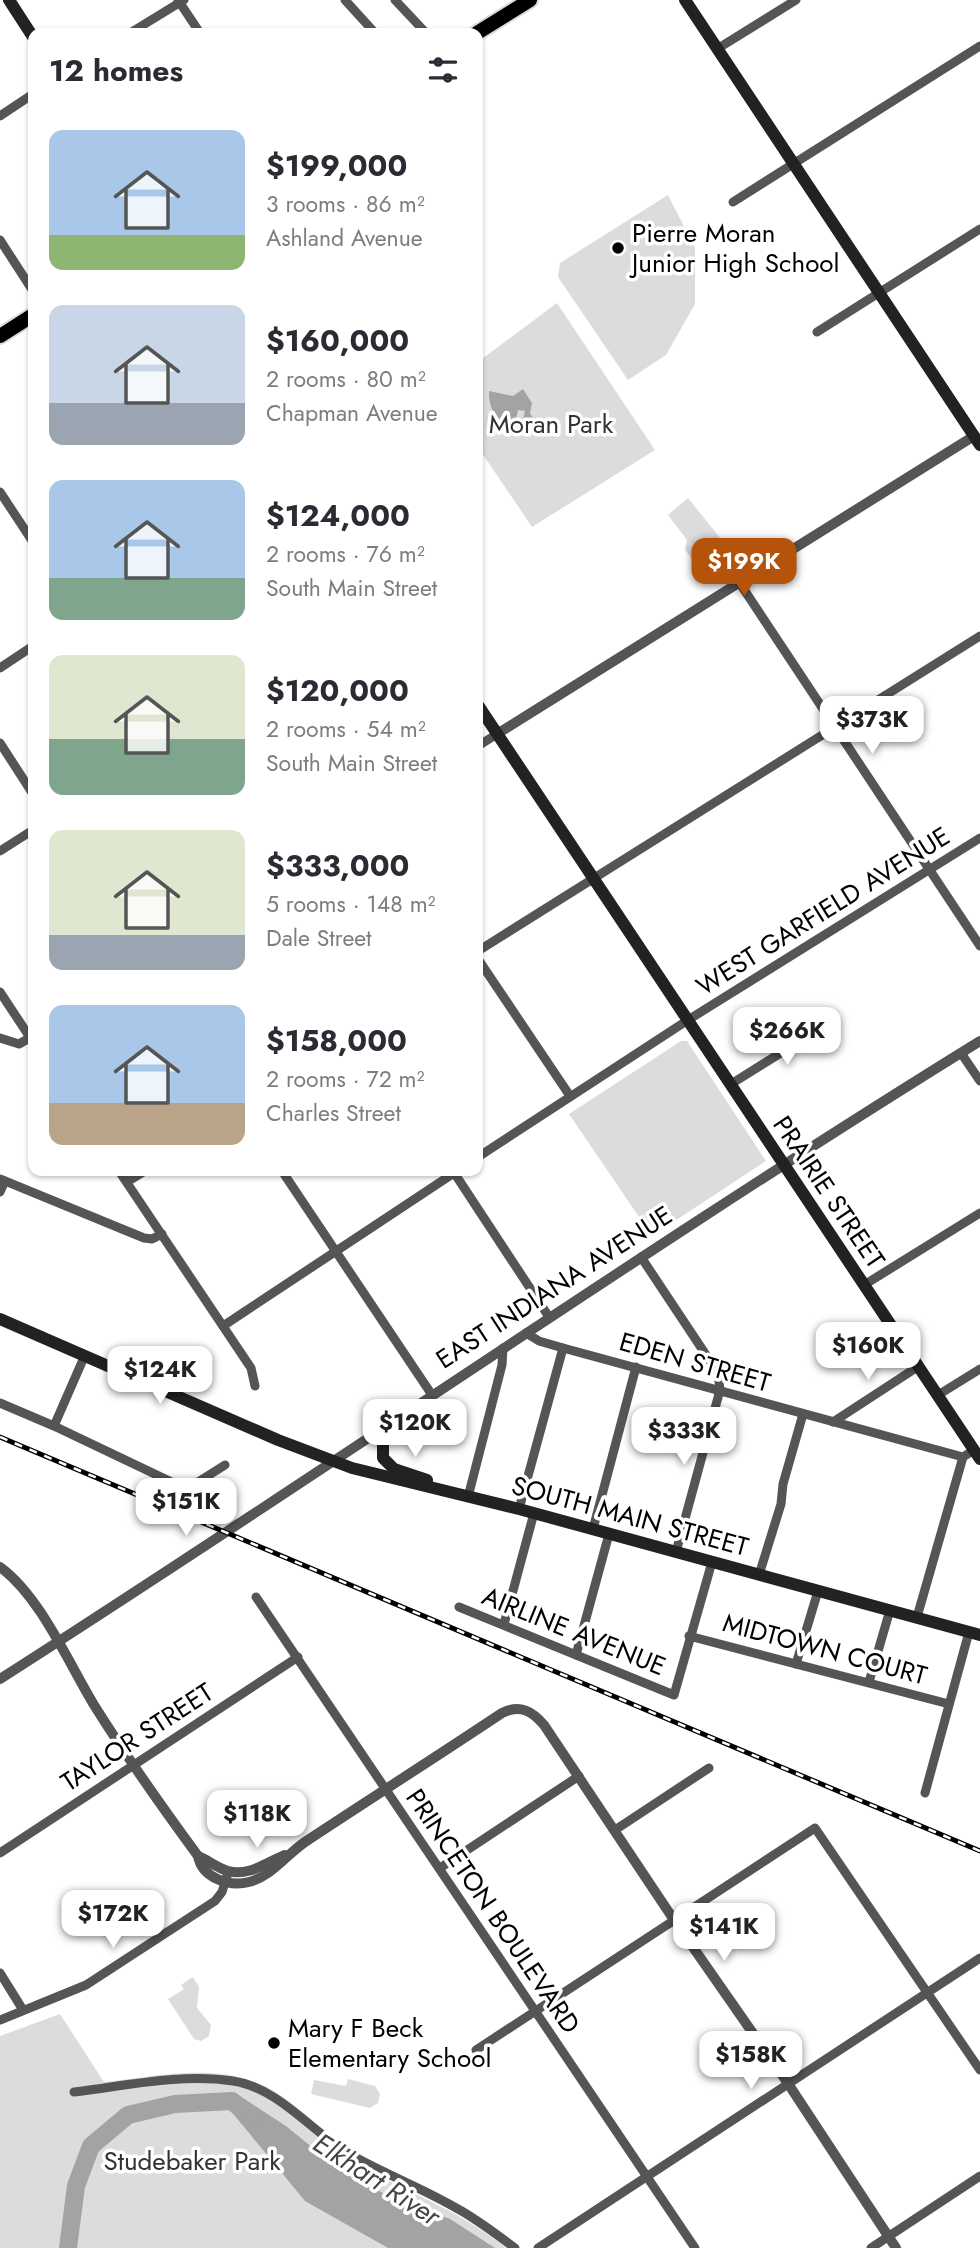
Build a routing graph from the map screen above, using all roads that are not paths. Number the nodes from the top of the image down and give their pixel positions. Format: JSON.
{"nodes":[{"id":1,"x":9,"y":0,"type":"edge"},
{"id":2,"x":345,"y":0,"type":"edge"},
{"id":3,"x":395,"y":0,"type":"edge"},
{"id":4,"x":530,"y":0,"type":"edge"},
{"id":5,"x":685,"y":0,"type":"edge"},
{"id":6,"x":796,"y":0,"type":"edge"},
{"id":7,"x":180,"y":1,"type":"edge"},
{"id":8,"x":138,"y":28,"type":"edge"},
{"id":9,"x":197,"y":28,"type":"edge"},
{"id":10,"x":370,"y":28,"type":"edge"},
{"id":11,"x":421,"y":28,"type":"edge"},
{"id":12,"x":28,"y":29,"type":"edge"},
{"id":13,"x":483,"y":29,"type":"edge"},
{"id":14,"x":980,"y":46,"type":"edge"},
{"id":15,"x":718,"y":49,"type":"junction"},
{"id":16,"x":28,"y":97,"type":"edge"},
{"id":17,"x":0,"y":116,"type":"edge"},
{"id":18,"x":794,"y":163,"type":"junction"},
{"id":19,"x":733,"y":202,"type":"dead end"},
{"id":20,"x":980,"y":229,"type":"edge"},
{"id":21,"x":0,"y":240,"type":"edge"},
{"id":22,"x":28,"y":283,"type":"edge"},
{"id":23,"x":880,"y":293,"type":"junction"},
{"id":24,"x":28,"y":318,"type":"edge"},
{"id":25,"x":817,"y":332,"type":"dead end"},
{"id":26,"x":0,"y":337,"type":"edge"},
{"id":27,"x":978,"y":438,"type":"edge"},
{"id":28,"x":0,"y":492,"type":"edge"},
{"id":29,"x":28,"y":534,"type":"edge"},
{"id":30,"x":739,"y":582,"type":"junction"},
{"id":31,"x":980,"y":636,"type":"edge"},
{"id":32,"x":28,"y":649,"type":"edge"},
{"id":33,"x":0,"y":668,"type":"edge"},
{"id":34,"x":483,"y":713,"type":"edge"},
{"id":35,"x":835,"y":727,"type":"junction"},
{"id":36,"x":497,"y":734,"type":"junction"},
{"id":37,"x":0,"y":743,"type":"edge"},
{"id":38,"x":483,"y":743,"type":"edge"},
{"id":39,"x":28,"y":786,"type":"edge"},
{"id":40,"x":28,"y":833,"type":"edge"},
{"id":41,"x":980,"y":838,"type":"edge"},
{"id":42,"x":0,"y":851,"type":"edge"},
{"id":43,"x":930,"y":869,"type":"junction"},
{"id":44,"x":593,"y":877,"type":"junction"},
{"id":45,"x":980,"y":946,"type":"edge"},
{"id":46,"x":483,"y":948,"type":"edge"},
{"id":47,"x":483,"y":966,"type":"edge"},
{"id":48,"x":0,"y":992,"type":"edge"},
{"id":49,"x":688,"y":1020,"type":"junction"},
{"id":50,"x":827,"y":1024,"type":"dead end"},
{"id":51,"x":28,"y":1033,"type":"edge"},
{"id":52,"x":0,"y":1038,"type":"edge"},
{"id":53,"x":28,"y":1040,"type":"edge"},
{"id":54,"x":980,"y":1041,"type":"edge"},
{"id":55,"x":961,"y":1053,"type":"junction"},
{"id":56,"x":980,"y":1081,"type":"edge"},
{"id":57,"x":731,"y":1084,"type":"junction"},
{"id":58,"x":570,"y":1096,"type":"junction"},
{"id":59,"x":483,"y":1154,"type":"edge"},
{"id":60,"x":783,"y":1165,"type":"junction"},
{"id":61,"x":123,"y":1176,"type":"edge"},
{"id":62,"x":137,"y":1176,"type":"edge"},
{"id":63,"x":285,"y":1176,"type":"edge"},
{"id":64,"x":447,"y":1176,"type":"edge"},
{"id":65,"x":458,"y":1176,"type":"edge"},
{"id":66,"x":2,"y":1180,"type":"edge"},
{"id":67,"x":127,"y":1182,"type":"junction"},
{"id":68,"x":0,"y":1192,"type":"edge"},
{"id":69,"x":980,"y":1213,"type":"edge"},
{"id":70,"x":162,"y":1234,"type":"junction"},
{"id":71,"x":336,"y":1250,"type":"junction"},
{"id":72,"x":641,"y":1257,"type":"junction"},
{"id":73,"x":864,"y":1285,"type":"junction"},
{"id":74,"x":550,"y":1317,"type":"junction"},
{"id":75,"x":0,"y":1319,"type":"edge"},
{"id":76,"x":223,"y":1326,"type":"junction"},
{"id":77,"x":526,"y":1333,"type":"junction"},
{"id":78,"x":503,"y":1348,"type":"junction"},
{"id":79,"x":563,"y":1348,"type":"junction"},
{"id":80,"x":85,"y":1355,"type":"junction"},
{"id":81,"x":919,"y":1366,"type":"junction"},
{"id":82,"x":636,"y":1367,"type":"junction"},
{"id":83,"x":980,"y":1369,"type":"edge"},
{"id":84,"x":255,"y":1386,"type":"dead end"},
{"id":85,"x":720,"y":1390,"type":"junction"},
{"id":86,"x":432,"y":1395,"type":"junction"},
{"id":87,"x":938,"y":1395,"type":"junction"},
{"id":88,"x":0,"y":1403,"type":"edge"},
{"id":89,"x":803,"y":1415,"type":"junction"},
{"id":90,"x":833,"y":1422,"type":"junction"},
{"id":91,"x":391,"y":1423,"type":"junction"},
{"id":92,"x":54,"y":1426,"type":"junction"},
{"id":93,"x":972,"y":1455,"type":"edge"},
{"id":94,"x":332,"y":1461,"type":"junction"},
{"id":95,"x":225,"y":1465,"type":"dead end"},
{"id":96,"x":438,"y":1489,"type":"junction"},
{"id":97,"x":468,"y":1497,"type":"junction"},
{"id":98,"x":519,"y":1509,"type":"junction"},
{"id":99,"x":534,"y":1513,"type":"junction"},
{"id":100,"x":593,"y":1529,"type":"junction"},
{"id":101,"x":609,"y":1534,"type":"junction"},
{"id":102,"x":676,"y":1552,"type":"junction"},
{"id":103,"x":712,"y":1562,"type":"junction"},
{"id":104,"x":0,"y":1567,"type":"edge"},
{"id":105,"x":759,"y":1575,"type":"junction"},
{"id":106,"x":818,"y":1591,"type":"junction"},
{"id":107,"x":256,"y":1597,"type":"dead end"},
{"id":108,"x":459,"y":1607,"type":"dead end"},
{"id":109,"x":890,"y":1610,"type":"junction"},
{"id":110,"x":917,"y":1618,"type":"junction"},
{"id":111,"x":504,"y":1624,"type":"junction"},
{"id":112,"x":974,"y":1633,"type":"edge"},
{"id":113,"x":689,"y":1636,"type":"junction"},
{"id":114,"x":57,"y":1642,"type":"junction"},
{"id":115,"x":576,"y":1655,"type":"junction"},
{"id":116,"x":298,"y":1657,"type":"junction"},
{"id":117,"x":796,"y":1664,"type":"junction"},
{"id":118,"x":0,"y":1679,"type":"edge"},
{"id":119,"x":869,"y":1682,"type":"junction"},
{"id":120,"x":949,"y":1703,"type":"junction"},
{"id":121,"x":134,"y":1764,"type":"junction"},
{"id":122,"x":709,"y":1768,"type":"dead end"},
{"id":123,"x":579,"y":1776,"type":"junction"},
{"id":124,"x":386,"y":1789,"type":"junction"},
{"id":125,"x":925,"y":1793,"type":"dead end"},
{"id":126,"x":615,"y":1830,"type":"junction"},
{"id":127,"x":0,"y":1853,"type":"edge"},
{"id":128,"x":440,"y":1868,"type":"junction"},
{"id":129,"x":227,"y":1877,"type":"junction"},
{"id":130,"x":674,"y":1920,"type":"junction"},
{"id":131,"x":980,"y":1958,"type":"edge"},
{"id":132,"x":0,"y":1973,"type":"edge"},
{"id":133,"x":928,"y":1993,"type":"junction"},
{"id":134,"x":23,"y":2011,"type":"junction"},
{"id":135,"x":535,"y":2011,"type":"junction"},
{"id":136,"x":0,"y":2021,"type":"edge"},
{"id":137,"x":476,"y":2050,"type":"dead end"},
{"id":138,"x":980,"y":2070,"type":"edge"},
{"id":139,"x":789,"y":2085,"type":"junction"},
{"id":140,"x":74,"y":2092,"type":"dead end"},
{"id":141,"x":980,"y":2176,"type":"edge"},
{"id":142,"x":648,"y":2177,"type":"junction"},
{"id":143,"x":889,"y":2236,"type":"junction"},
{"id":144,"x":514,"y":2248,"type":"edge"},
{"id":145,"x":538,"y":2248,"type":"edge"},
{"id":146,"x":695,"y":2248,"type":"edge"},
{"id":147,"x":871,"y":2248,"type":"edge"},
{"id":148,"x":896,"y":2248,"type":"edge"}],
"edges":[{"from":1,"to":12,"type":"main road"},
{"from":2,"to":10,"type":"street"},
{"from":3,"to":11,"type":"street"},
{"from":4,"to":13,"type":"main road"},
{"from":5,"to":15,"type":"main road"},
{"from":6,"to":15,"type":"street"},
{"from":7,"to":8,"type":"street"},
{"from":7,"to":9,"type":"street"},
{"from":14,"to":18,"type":"street"},
{"from":15,"to":18,"type":"main road"},
{"from":16,"to":17,"type":"street"},
{"from":18,"to":19,"type":"street"},
{"from":18,"to":23,"type":"main road"},
{"from":20,"to":23,"type":"street"},
{"from":21,"to":22,"type":"street"},
{"from":23,"to":25,"type":"street"},
{"from":23,"to":27,"type":"main road"},
{"from":24,"to":26,"type":"main road"},
{"from":27,"to":30,"type":"street"},
{"from":28,"to":29,"type":"street"},
{"from":30,"to":35,"type":"street"},
{"from":30,"to":36,"type":"street"},
{"from":31,"to":35,"type":"street"},
{"from":32,"to":33,"type":"street"},
{"from":34,"to":36,"type":"main road","name":"PRAIRIE STREET"},
{"from":35,"to":43,"type":"street"},
{"from":35,"to":44,"type":"street"},
{"from":36,"to":38,"type":"street"},
{"from":36,"to":44,"type":"main road","name":"PRAIRIE STREET"},
{"from":37,"to":39,"type":"street"},
{"from":40,"to":42,"type":"street"},
{"from":41,"to":43,"type":"street","name":"WEST GARFIELD AVENUE"},
{"from":43,"to":45,"type":"street"},
{"from":43,"to":49,"type":"street","name":"WEST GARFIELD AVENUE"},
{"from":44,"to":46,"type":"street"},
{"from":44,"to":49,"type":"main road","name":"PRAIRIE STREET"},
{"from":47,"to":58,"type":"street"},
{"from":48,"to":51,"type":"street"},
{"from":49,"to":57,"type":"main road","name":"PRAIRIE STREET"},
{"from":49,"to":58,"type":"street","name":"WEST GARFIELD AVENUE"},
{"from":50,"to":57,"type":"street"},
{"from":52,"to":53,"type":"street"},
{"from":54,"to":55,"type":"street","name":"EAST INDIANA AVENUE"},
{"from":55,"to":56,"type":"street"},
{"from":55,"to":60,"type":"street","name":"EAST INDIANA AVENUE"},
{"from":57,"to":60,"type":"main road","name":"PRAIRIE STREET"},
{"from":58,"to":59,"type":"street","name":"WEST GARFIELD AVENUE"},
{"from":60,"to":72,"type":"street","name":"EAST INDIANA AVENUE"},
{"from":60,"to":73,"type":"main road","name":"PRAIRIE STREET"},
{"from":61,"to":67,"type":"street"},
{"from":62,"to":67,"type":"street"},
{"from":63,"to":71,"type":"street"},
{"from":64,"to":71,"type":"street"},
{"from":65,"to":74,"type":"street"},
{"from":66,"to":68,"type":"street"},
{"from":66,"to":70,"type":"street"},
{"from":67,"to":70,"type":"street"},
{"from":69,"to":73,"type":"street"},
{"from":70,"to":76,"type":"street"},
{"from":71,"to":76,"type":"street"},
{"from":71,"to":86,"type":"street"},
{"from":72,"to":74,"type":"street","name":"EAST INDIANA AVENUE"},
{"from":72,"to":85,"type":"street"},
{"from":73,"to":81,"type":"main road","name":"PRAIRIE STREET"},
{"from":74,"to":77,"type":"street","name":"EAST INDIANA AVENUE"},
{"from":75,"to":80,"type":"main road","name":"SOUTH MAIN STREET"},
{"from":76,"to":84,"type":"street"},
{"from":77,"to":78,"type":"street","name":"EAST INDIANA AVENUE"},
{"from":77,"to":79,"type":"street","name":"EDEN STREET"},
{"from":78,"to":86,"type":"street","name":"EAST INDIANA AVENUE"},
{"from":78,"to":97,"type":"street"},
{"from":79,"to":82,"type":"street","name":"EDEN STREET"},
{"from":79,"to":98,"type":"street"},
{"from":80,"to":92,"type":"street"},
{"from":80,"to":94,"type":"main road","name":"SOUTH MAIN STREET"},
{"from":81,"to":87,"type":"main road","name":"PRAIRIE STREET"},
{"from":81,"to":90,"type":"street"},
{"from":82,"to":85,"type":"street","name":"EDEN STREET"},
{"from":82,"to":100,"type":"street"},
{"from":83,"to":87,"type":"street"},
{"from":85,"to":89,"type":"street","name":"EDEN STREET"},
{"from":85,"to":102,"type":"street"},
{"from":86,"to":91,"type":"street","name":"EAST INDIANA AVENUE"},
{"from":87,"to":93,"type":"main road","name":"PRAIRIE STREET"},
{"from":88,"to":92,"type":"street"},
{"from":89,"to":90,"type":"street","name":"EDEN STREET"},
{"from":89,"to":105,"type":"street"},
{"from":90,"to":93,"type":"street","name":"EDEN STREET"},
{"from":91,"to":94,"type":"street","name":"EAST INDIANA AVENUE"},
{"from":91,"to":96,"type":"main road"},
{"from":92,"to":95,"type":"street"},
{"from":93,"to":110,"type":"street"},
{"from":94,"to":96,"type":"main road","name":"SOUTH MAIN STREET"},
{"from":94,"to":114,"type":"street","name":"EAST INDIANA AVENUE"},
{"from":96,"to":97,"type":"main road","name":"SOUTH MAIN STREET"},
{"from":97,"to":98,"type":"main road","name":"SOUTH MAIN STREET"},
{"from":98,"to":99,"type":"main road","name":"SOUTH MAIN STREET"},
{"from":99,"to":100,"type":"main road","name":"SOUTH MAIN STREET"},
{"from":99,"to":111,"type":"street"},
{"from":100,"to":101,"type":"main road","name":"SOUTH MAIN STREET"},
{"from":101,"to":102,"type":"main road","name":"SOUTH MAIN STREET"},
{"from":101,"to":115,"type":"street"},
{"from":102,"to":103,"type":"main road","name":"SOUTH MAIN STREET"},
{"from":103,"to":105,"type":"main road","name":"SOUTH MAIN STREET"},
{"from":103,"to":113,"type":"street"},
{"from":104,"to":114,"type":"street"},
{"from":105,"to":106,"type":"main road","name":"SOUTH MAIN STREET"},
{"from":106,"to":109,"type":"main road","name":"SOUTH MAIN STREET"},
{"from":106,"to":117,"type":"street"},
{"from":107,"to":116,"type":"street","name":"PRINCETON BOULEVARD"},
{"from":108,"to":111,"type":"street","name":"AIRLINE AVENUE"},
{"from":109,"to":110,"type":"main road","name":"SOUTH MAIN STREET"},
{"from":109,"to":119,"type":"street"},
{"from":110,"to":112,"type":"main road","name":"SOUTH MAIN STREET"},
{"from":111,"to":115,"type":"street","name":"AIRLINE AVENUE"},
{"from":112,"to":120,"type":"street"},
{"from":113,"to":115,"type":"street","name":"AIRLINE AVENUE"},
{"from":113,"to":117,"type":"street","name":"MIDTOWN COURT"},
{"from":114,"to":118,"type":"street","name":"EAST INDIANA AVENUE"},
{"from":114,"to":121,"type":"street"},
{"from":116,"to":121,"type":"street","name":"TAYLOR STREET"},
{"from":116,"to":124,"type":"street","name":"PRINCETON BOULEVARD"},
{"from":117,"to":119,"type":"street","name":"MIDTOWN COURT"},
{"from":119,"to":120,"type":"street","name":"MIDTOWN COURT"},
{"from":120,"to":125,"type":"street"},
{"from":121,"to":127,"type":"street","name":"TAYLOR STREET"},
{"from":121,"to":129,"type":"street"},
{"from":122,"to":126,"type":"street"},
{"from":123,"to":124,"type":"street"},
{"from":123,"to":126,"type":"street"},
{"from":123,"to":128,"type":"street"},
{"from":124,"to":128,"type":"street","name":"PRINCETON BOULEVARD"},
{"from":124,"to":129,"type":"street"},
{"from":126,"to":130,"type":"street"},
{"from":128,"to":135,"type":"street","name":"PRINCETON BOULEVARD"},
{"from":129,"to":134,"type":"street"},
{"from":130,"to":133,"type":"street"},
{"from":130,"to":135,"type":"street"},
{"from":130,"to":139,"type":"street"},
{"from":131,"to":133,"type":"street"},
{"from":132,"to":134,"type":"street"},
{"from":133,"to":138,"type":"street"},
{"from":133,"to":139,"type":"street"},
{"from":134,"to":136,"type":"street"},
{"from":135,"to":137,"type":"street"},
{"from":135,"to":142,"type":"street","name":"PRINCETON BOULEVARD"},
{"from":139,"to":142,"type":"street"},
{"from":139,"to":143,"type":"street"},
{"from":140,"to":144,"type":"street"},
{"from":141,"to":143,"type":"street"},
{"from":142,"to":145,"type":"street"},
{"from":142,"to":146,"type":"street","name":"PRINCETON BOULEVARD"},
{"from":143,"to":147,"type":"street"},
{"from":143,"to":148,"type":"street"}]}
